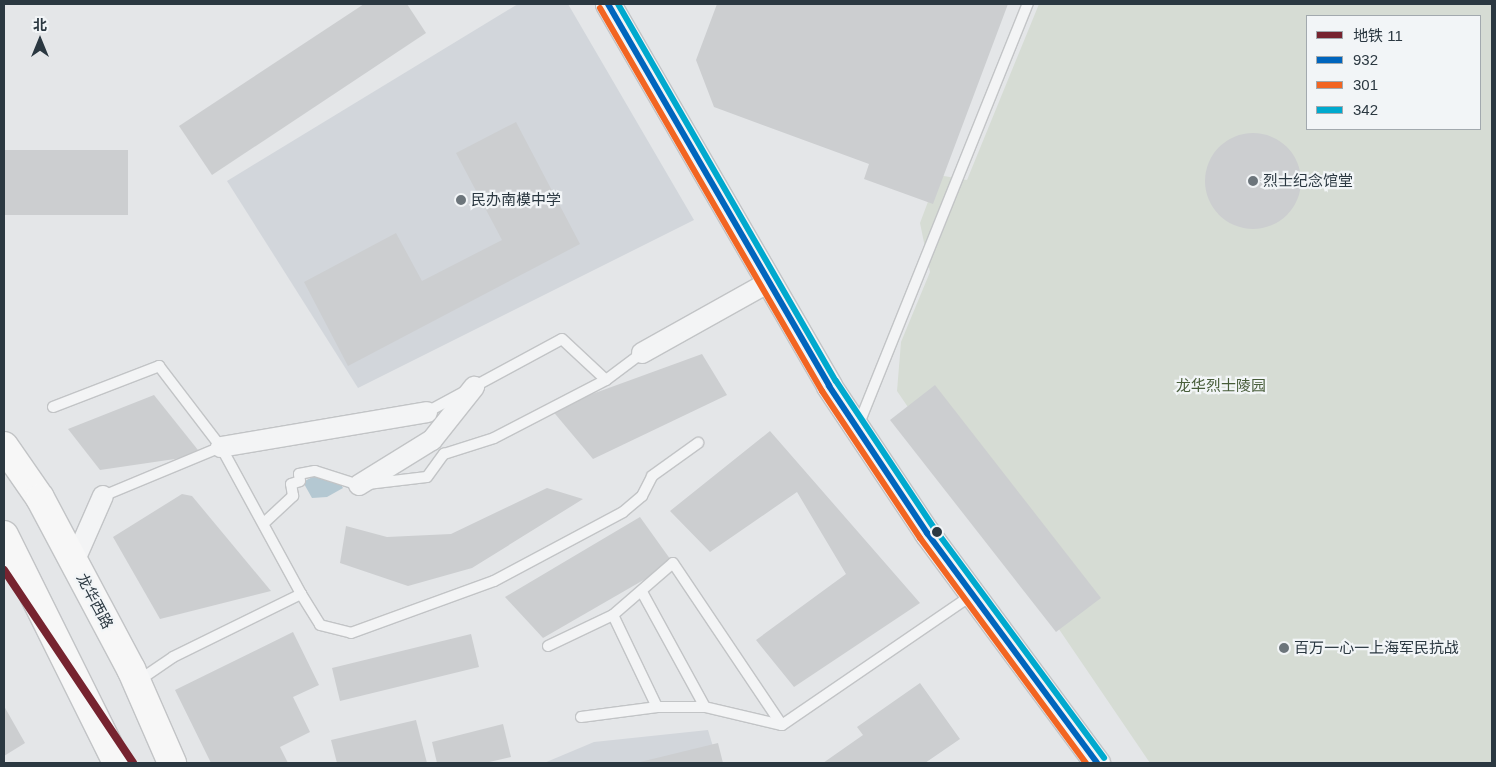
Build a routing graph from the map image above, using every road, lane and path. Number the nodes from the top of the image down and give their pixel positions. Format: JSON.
{"nodes":[{"id":1,"x":608,"y":4,"type":"edge"},
{"id":2,"x":1028,"y":4,"type":"edge"},
{"id":3,"x":767,"y":282,"type":"junction"},
{"id":4,"x":642,"y":353,"type":"joint"},
{"id":5,"x":606,"y":380,"type":"junction"},
{"id":6,"x":474,"y":387,"type":"junction"},
{"id":7,"x":53,"y":407,"type":"dead end"},
{"id":8,"x":427,"y":412,"type":"joint"},
{"id":9,"x":858,"y":427,"type":"junction"},
{"id":10,"x":698,"y":443,"type":"dead end"},
{"id":11,"x":4,"y":446,"type":"edge"},
{"id":12,"x":221,"y":447,"type":"junction"},
{"id":13,"x":359,"y":485,"type":"junction"},
{"id":14,"x":103,"y":496,"type":"joint"},
{"id":15,"x":264,"y":523,"type":"junction"},
{"id":16,"x":4,"y":535,"type":"edge"},
{"id":17,"x":74,"y":562,"type":"junction"},
{"id":18,"x":642,"y":592,"type":"junction"},
{"id":19,"x":301,"y":594,"type":"junction"},
{"id":20,"x":972,"y":595,"type":"junction"},
{"id":21,"x":613,"y":615,"type":"junction"},
{"id":22,"x":548,"y":646,"type":"dead end"},
{"id":23,"x":136,"y":682,"type":"junction"},
{"id":24,"x":657,"y":707,"type":"junction"},
{"id":25,"x":705,"y":707,"type":"junction"},
{"id":26,"x":581,"y":717,"type":"dead end"},
{"id":27,"x":782,"y":726,"type":"junction"},
{"id":28,"x":117,"y":763,"type":"edge"},
{"id":29,"x":172,"y":763,"type":"edge"},
{"id":30,"x":1097,"y":763,"type":"edge"}],
"edges":[{"from":1,"to":3,"type":"street"},
{"from":2,"to":9,"type":"lane"},
{"from":3,"to":4,"type":"street"},
{"from":3,"to":9,"type":"street"},
{"from":4,"to":5,"type":"lane"},
{"from":5,"to":6,"type":"lane"},
{"from":5,"to":13,"type":"lane"},
{"from":6,"to":8,"type":"lane"},
{"from":6,"to":13,"type":"street"},
{"from":7,"to":12,"type":"lane"},
{"from":8,"to":12,"type":"street"},
{"from":9,"to":20,"type":"street"},
{"from":10,"to":19,"type":"lane"},
{"from":11,"to":17,"type":"main road","name":"龙华西路"},
{"from":12,"to":14,"type":"lane"},
{"from":12,"to":15,"type":"lane"},
{"from":13,"to":15,"type":"lane"},
{"from":14,"to":17,"type":"street"},
{"from":15,"to":19,"type":"lane"},
{"from":16,"to":28,"type":"main road"},
{"from":17,"to":23,"type":"main road","name":"龙华西路"},
{"from":18,"to":21,"type":"lane"},
{"from":18,"to":25,"type":"lane"},
{"from":18,"to":27,"type":"lane"},
{"from":19,"to":23,"type":"lane"},
{"from":20,"to":27,"type":"lane"},
{"from":20,"to":30,"type":"street"},
{"from":21,"to":22,"type":"lane"},
{"from":21,"to":24,"type":"lane"},
{"from":23,"to":29,"type":"main road","name":"龙华西路"},
{"from":24,"to":25,"type":"lane"},
{"from":24,"to":26,"type":"lane"},
{"from":25,"to":27,"type":"lane"}]}
